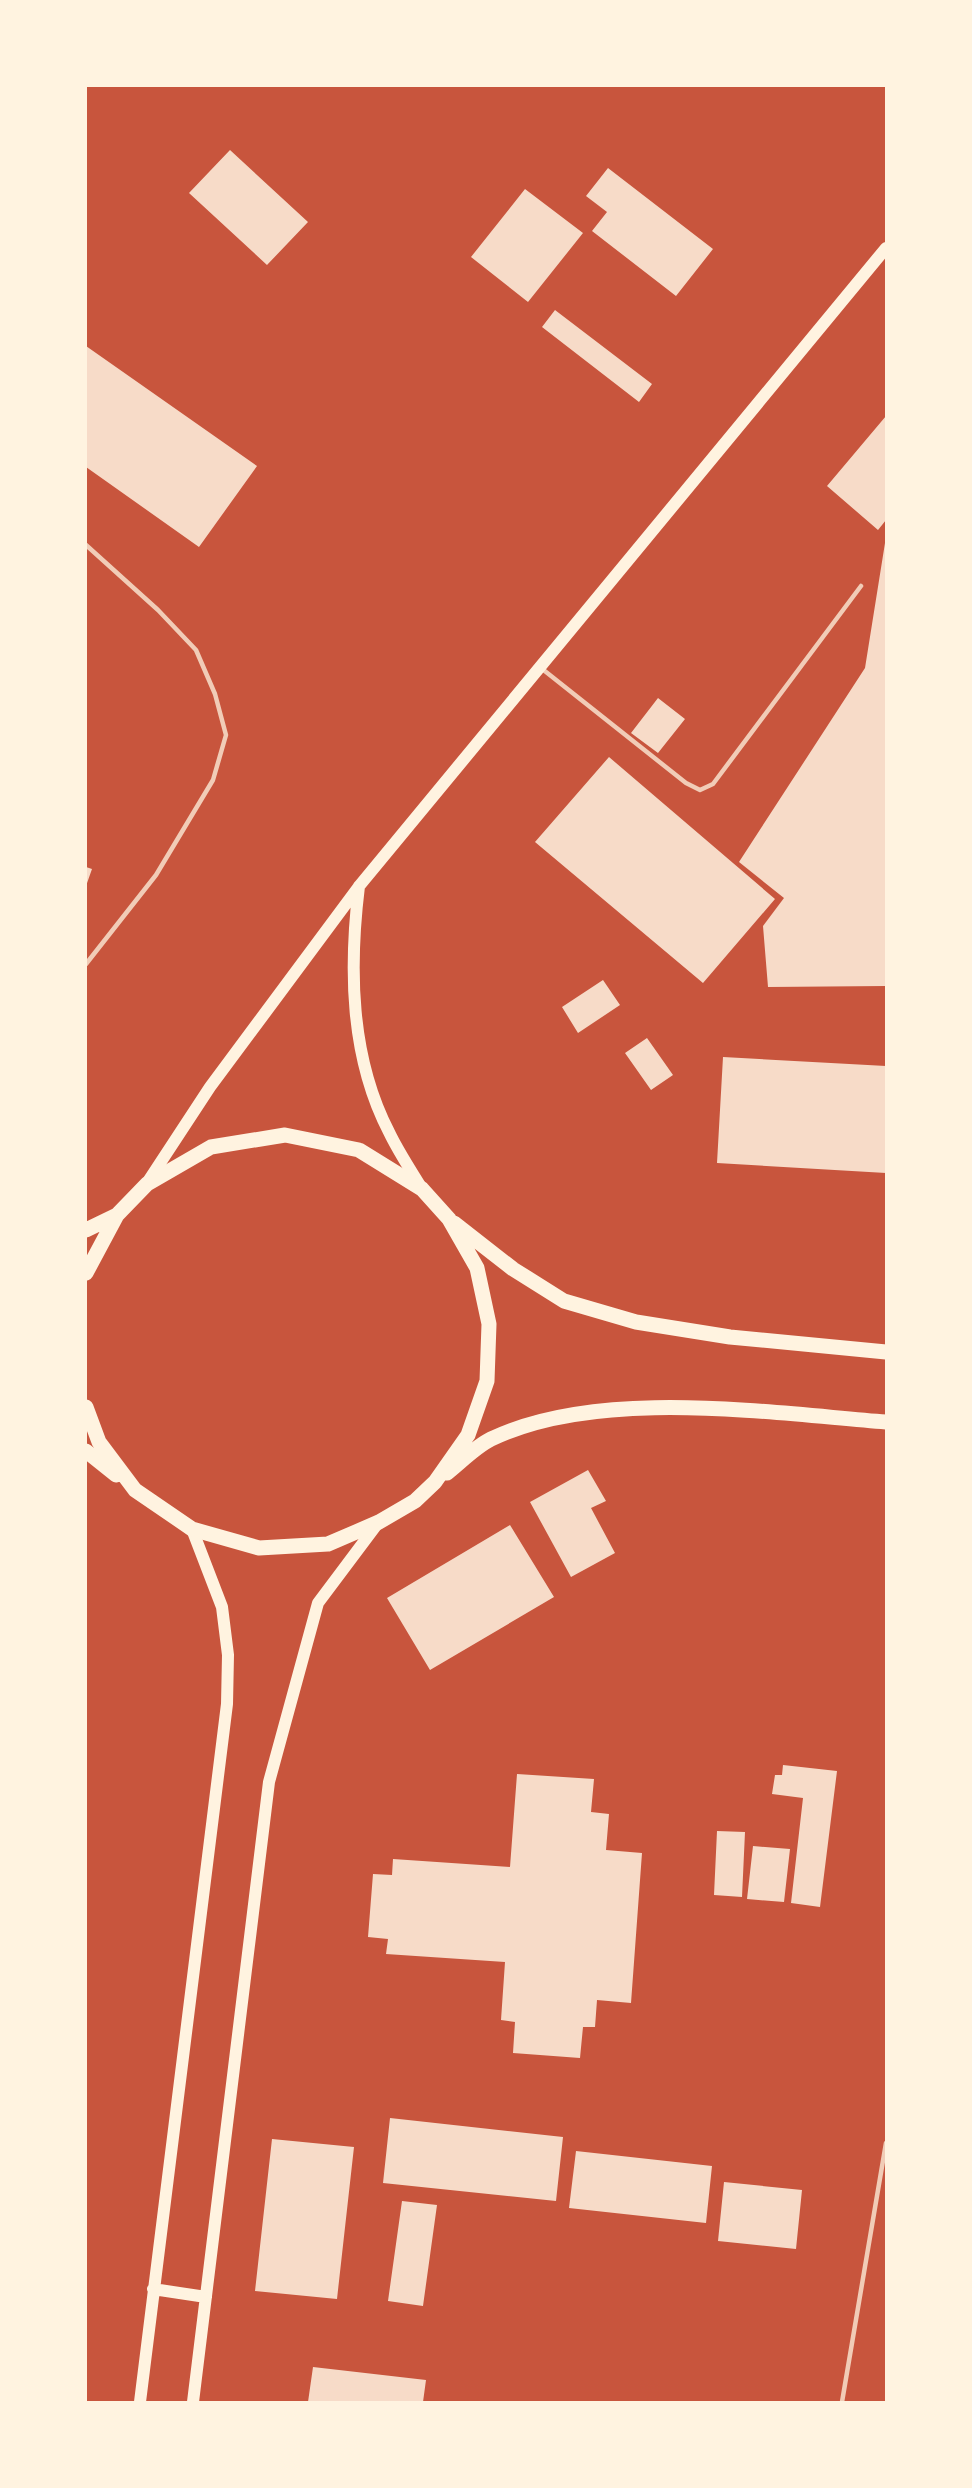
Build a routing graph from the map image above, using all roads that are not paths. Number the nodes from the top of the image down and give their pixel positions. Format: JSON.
{"nodes":[{"id":1,"x":886,"y":248,"type":"edge"},
{"id":2,"x":86,"y":545,"type":"edge"},
{"id":3,"x":861,"y":586,"type":"dead end"},
{"id":4,"x":540,"y":668,"type":"junction"},
{"id":5,"x":360,"y":885,"type":"junction"},
{"id":6,"x":86,"y":964,"type":"edge"},
{"id":7,"x":147,"y":1184,"type":"junction"},
{"id":8,"x":422,"y":1189,"type":"junction"},
{"id":9,"x":117,"y":1215,"type":"junction"},
{"id":10,"x":449,"y":1218,"type":"junction"},
{"id":11,"x":86,"y":1230,"type":"edge"},
{"id":12,"x":86,"y":1273,"type":"edge"},
{"id":13,"x":886,"y":1352,"type":"edge"},
{"id":14,"x":86,"y":1407,"type":"edge"},
{"id":15,"x":886,"y":1422,"type":"edge"},
{"id":16,"x":86,"y":1451,"type":"edge"},
{"id":17,"x":435,"y":1482,"type":"junction"},
{"id":18,"x":135,"y":1490,"type":"junction"},
{"id":19,"x":379,"y":1522,"type":"junction"},
{"id":20,"x":192,"y":1529,"type":"junction"},
{"id":21,"x":886,"y":2143,"type":"edge"},
{"id":22,"x":153,"y":2289,"type":"junction"},
{"id":23,"x":206,"y":2296,"type":"junction"},
{"id":24,"x":140,"y":2403,"type":"edge"},
{"id":25,"x":193,"y":2403,"type":"edge"},
{"id":26,"x":842,"y":2403,"type":"edge"}],
"edges":[{"from":1,"to":4,"type":"main road"},
{"from":2,"to":6,"type":"lane"},
{"from":3,"to":4,"type":"lane"},
{"from":4,"to":5,"type":"main road"},
{"from":5,"to":7,"type":"main road"},
{"from":5,"to":8,"type":"main road"},
{"from":7,"to":8,"type":"main road"},
{"from":7,"to":9,"type":"main road"},
{"from":8,"to":10,"type":"main road"},
{"from":9,"to":11,"type":"main road"},
{"from":9,"to":12,"type":"main road"},
{"from":10,"to":13,"type":"main road"},
{"from":10,"to":17,"type":"main road"},
{"from":14,"to":18,"type":"main road"},
{"from":15,"to":17,"type":"main road"},
{"from":16,"to":18,"type":"main road"},
{"from":17,"to":19,"type":"main road"},
{"from":18,"to":20,"type":"main road"},
{"from":19,"to":20,"type":"main road"},
{"from":19,"to":23,"type":"main road"},
{"from":20,"to":22,"type":"main road"},
{"from":21,"to":26,"type":"lane"},
{"from":22,"to":23,"type":"main road"},
{"from":22,"to":24,"type":"main road"},
{"from":23,"to":25,"type":"main road"}]}
